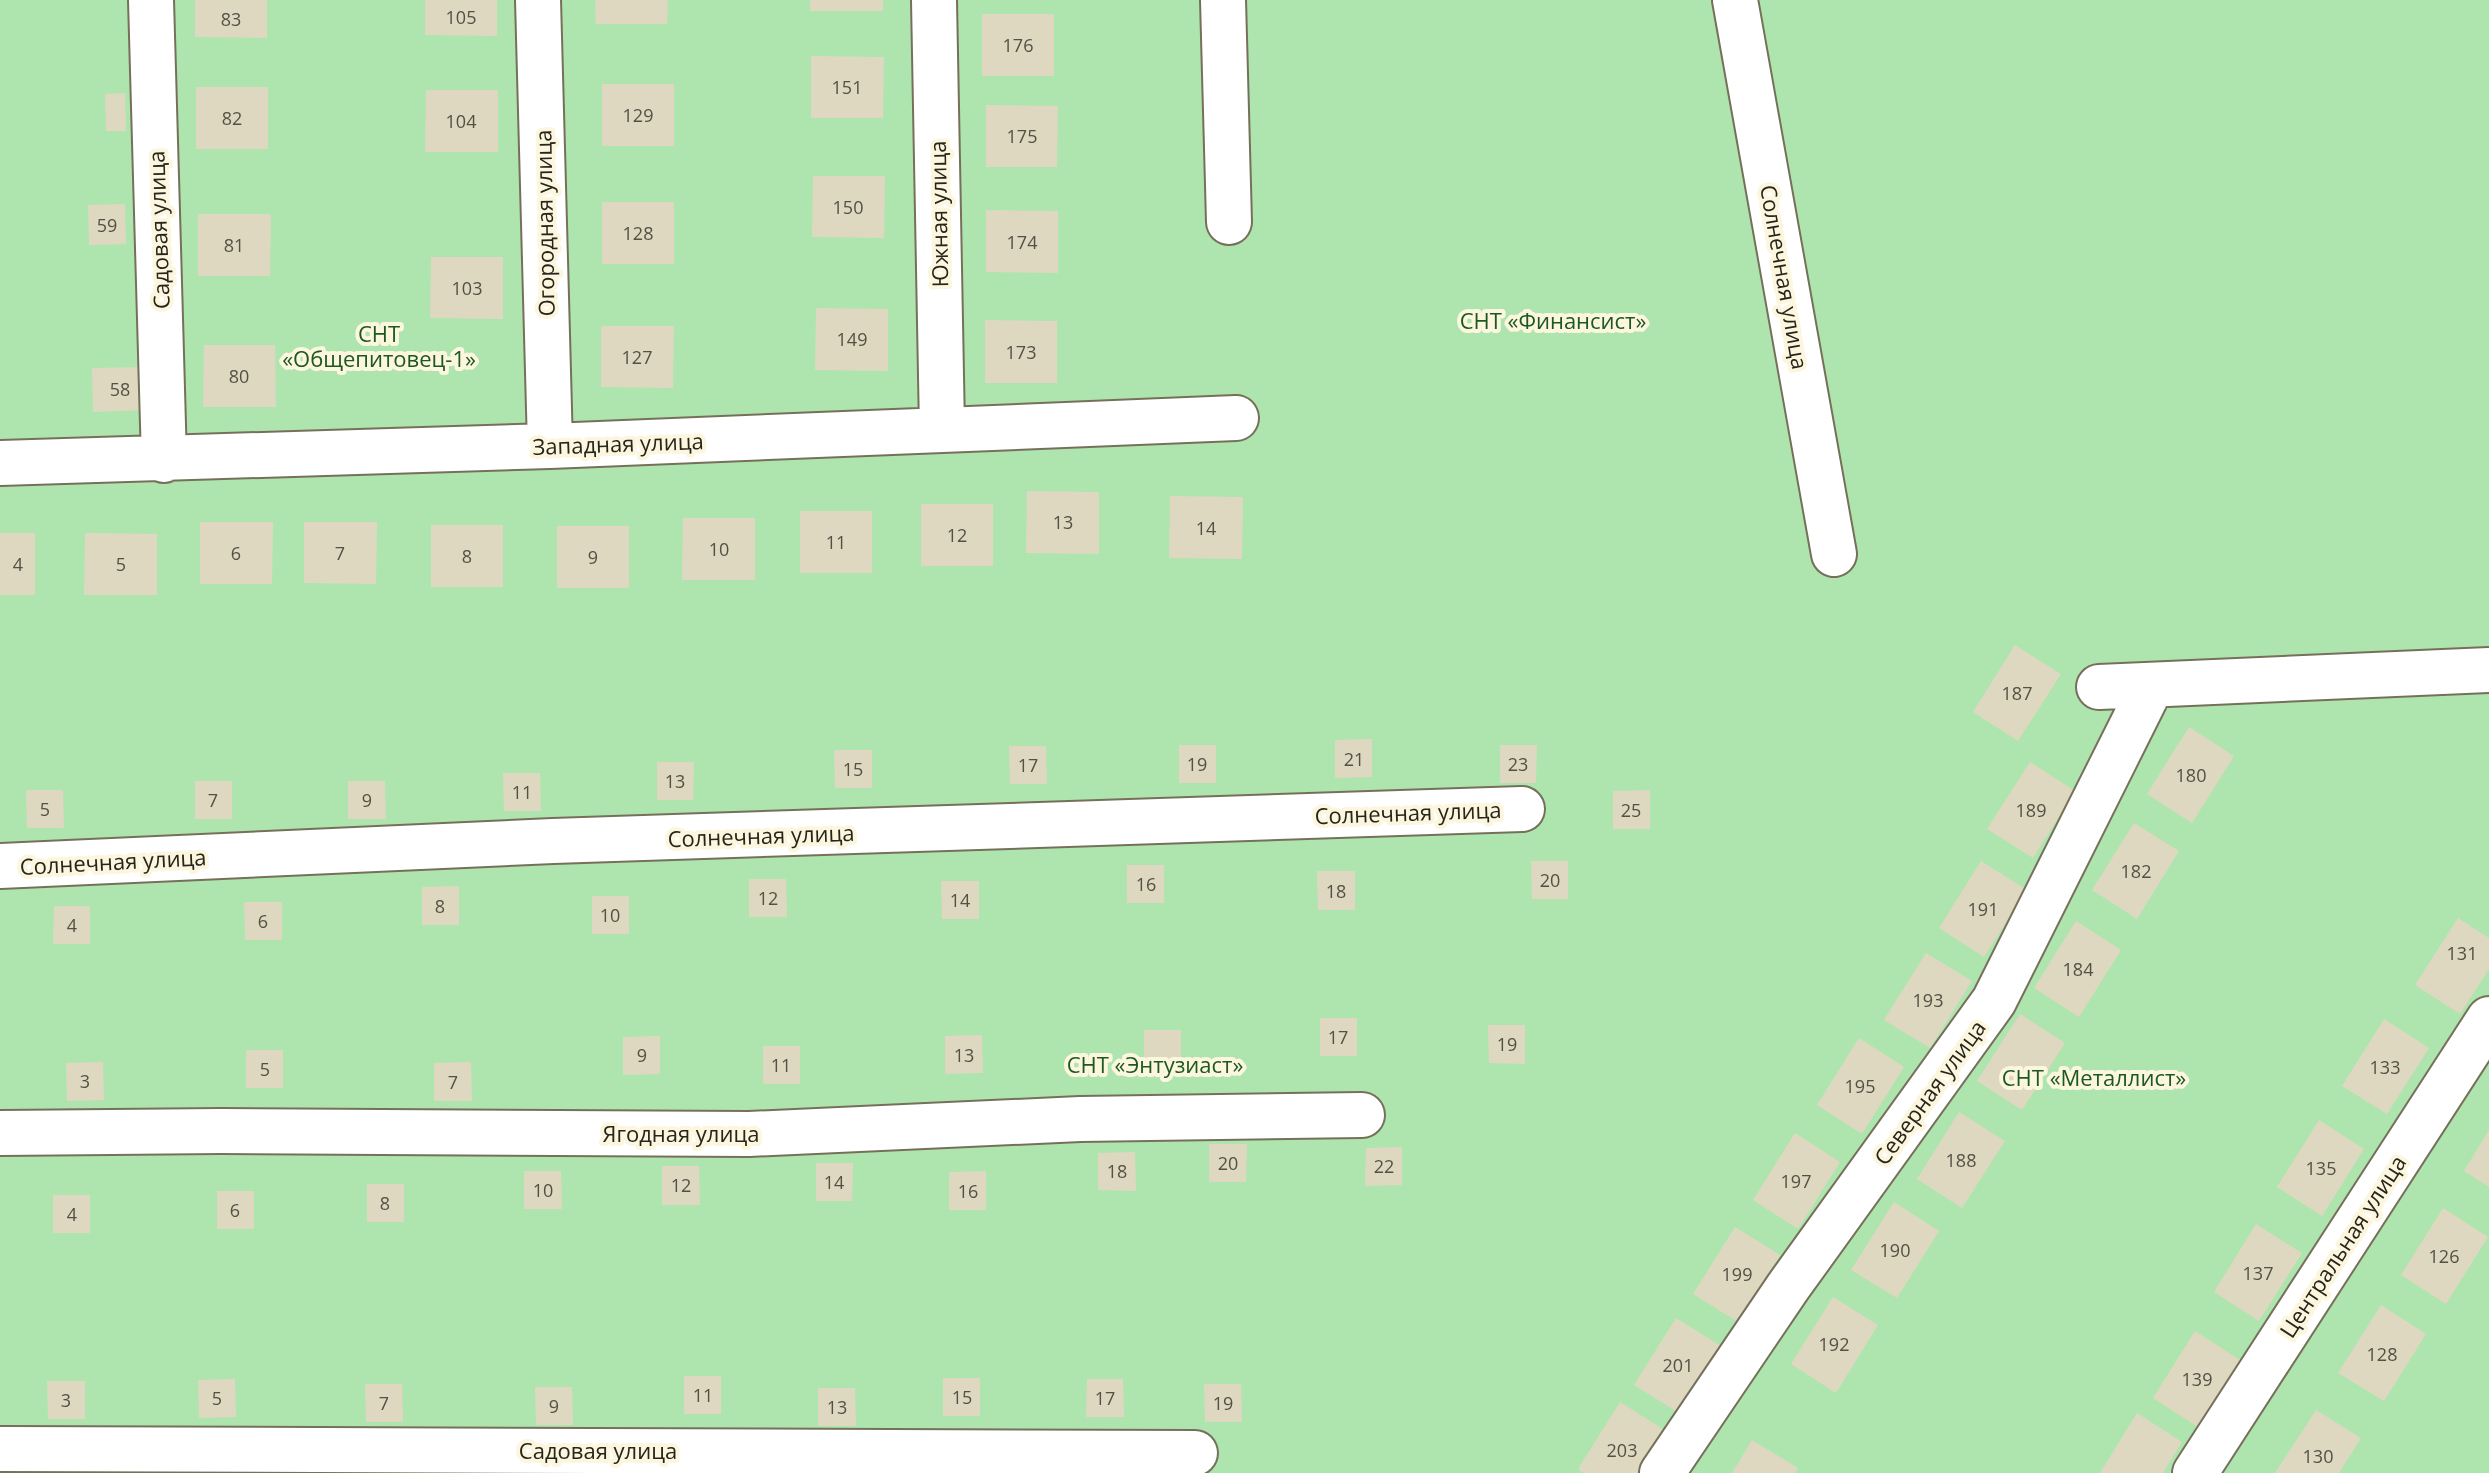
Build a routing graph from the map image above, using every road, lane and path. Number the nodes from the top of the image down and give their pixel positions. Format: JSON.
{"nodes":[{"id":1,"x":151,"y":0,"type":"edge"},
{"id":2,"x":538,"y":0,"type":"edge"},
{"id":3,"x":934,"y":0,"type":"edge"},
{"id":4,"x":1223,"y":0,"type":"edge"},
{"id":5,"x":1735,"y":0,"type":"edge"},
{"id":6,"x":1229,"y":222,"type":"dead end"},
{"id":7,"x":1236,"y":418,"type":"dead end"},
{"id":8,"x":942,"y":429,"type":"junction"},
{"id":9,"x":550,"y":446,"type":"junction"},
{"id":10,"x":164,"y":460,"type":"junction"},
{"id":11,"x":0,"y":463,"type":"edge"},
{"id":12,"x":1834,"y":554,"type":"dead end"},
{"id":13,"x":2489,"y":670,"type":"edge"},
{"id":14,"x":2152,"y":685,"type":"junction"},
{"id":15,"x":2099,"y":687,"type":"dead end"},
{"id":16,"x":1522,"y":809,"type":"dead end"},
{"id":17,"x":0,"y":866,"type":"edge"},
{"id":18,"x":2489,"y":1019,"type":"edge"},
{"id":19,"x":1362,"y":1115,"type":"dead end"},
{"id":20,"x":0,"y":1133,"type":"edge"},
{"id":21,"x":0,"y":1449,"type":"edge"},
{"id":22,"x":1195,"y":1453,"type":"dead end"},
{"id":23,"x":1662,"y":1473,"type":"edge"},
{"id":24,"x":2195,"y":1473,"type":"edge"}],
"edges":[{"from":1,"to":10,"type":"street","name":"Садовая улица"},
{"from":2,"to":9,"type":"street","name":"Огородная улица"},
{"from":3,"to":8,"type":"street","name":"Южная улица"},
{"from":4,"to":6,"type":"street"},
{"from":5,"to":12,"type":"street","name":"Солнечная улица"},
{"from":7,"to":8,"type":"street","name":"Западная улица"},
{"from":8,"to":9,"type":"street","name":"Западная улица"},
{"from":9,"to":10,"type":"street","name":"Западная улица"},
{"from":10,"to":11,"type":"street","name":"Западная улица"},
{"from":13,"to":14,"type":"street"},
{"from":14,"to":15,"type":"street"},
{"from":14,"to":23,"type":"street","name":"Северная улица"},
{"from":16,"to":17,"type":"street","name":"Солнечная улица"},
{"from":18,"to":24,"type":"street","name":"Центральная улица"},
{"from":19,"to":20,"type":"street","name":"Ягодная улица"},
{"from":21,"to":22,"type":"street","name":"Садовая улица"}]}
